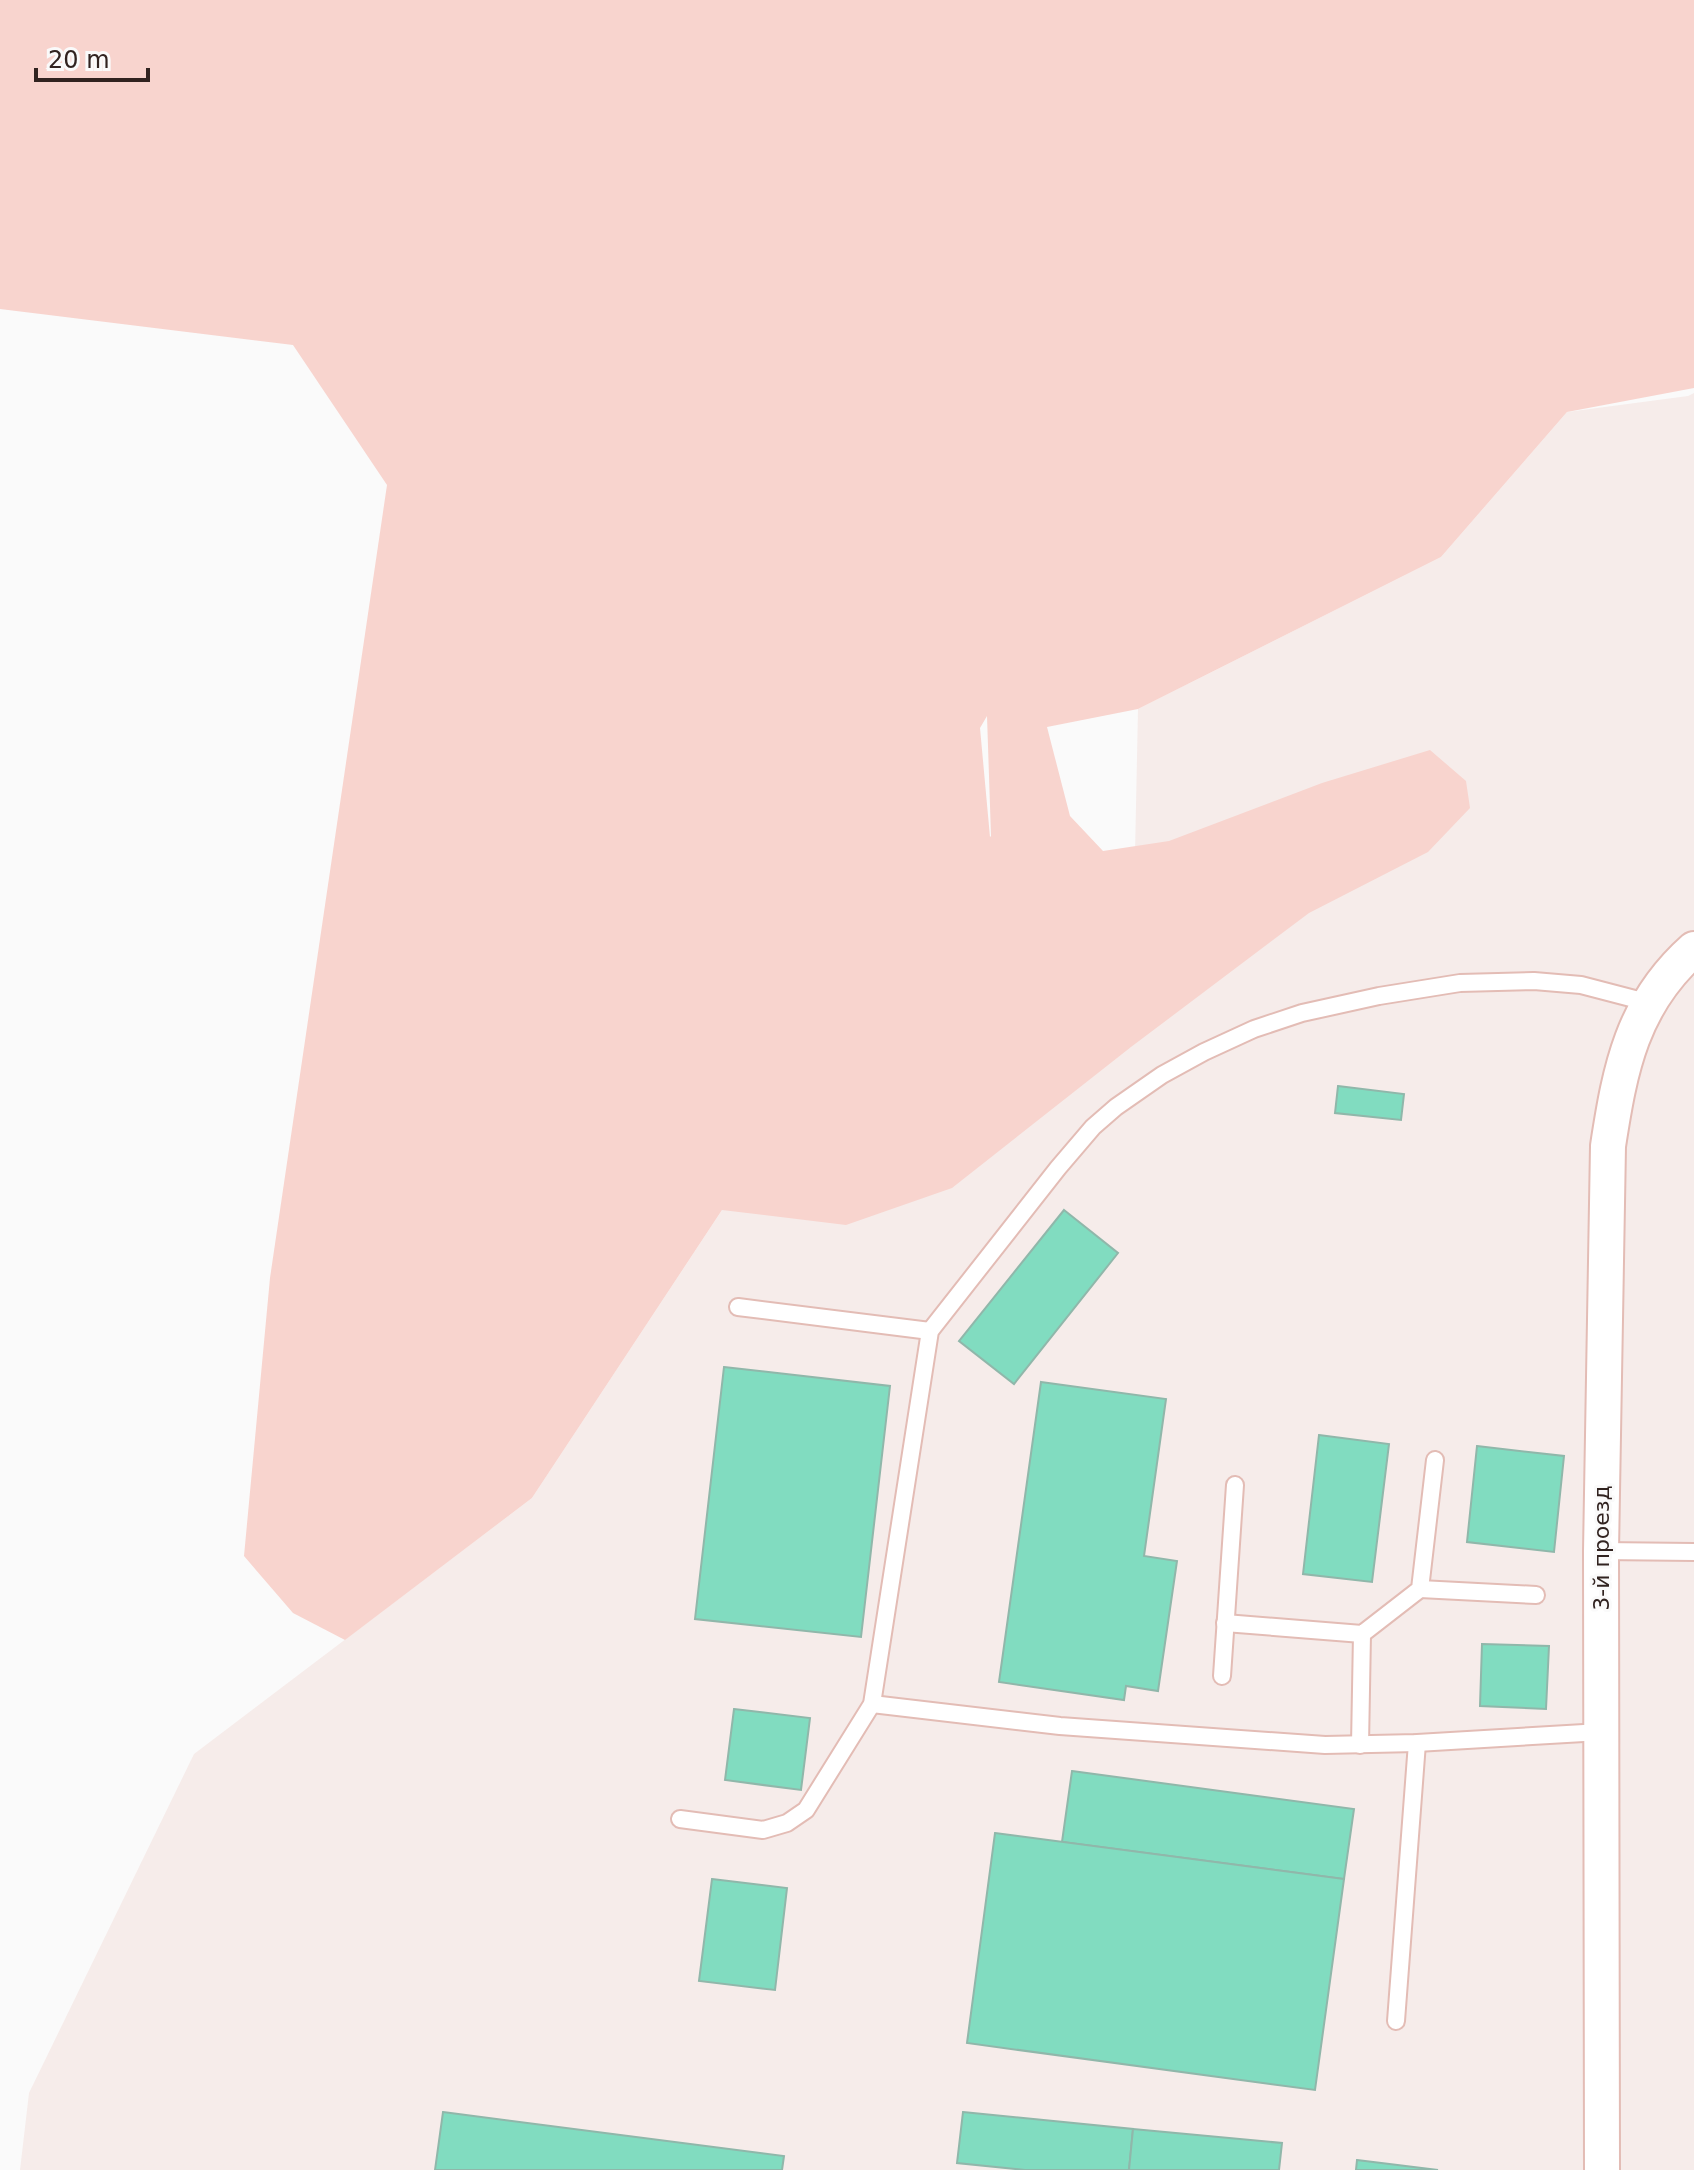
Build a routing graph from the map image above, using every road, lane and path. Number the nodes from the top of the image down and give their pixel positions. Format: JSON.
{"nodes":[{"id":1,"x":1694,"y":949,"type":"edge"},
{"id":2,"x":1650,"y":1003,"type":"junction"},
{"id":3,"x":738,"y":1307,"type":"dead end"},
{"id":4,"x":930,"y":1331,"type":"junction"},
{"id":5,"x":1435,"y":1460,"type":"dead end"},
{"id":6,"x":1235,"y":1485,"type":"dead end"},
{"id":7,"x":1601,"y":1551,"type":"junction"},
{"id":8,"x":1694,"y":1552,"type":"edge"},
{"id":9,"x":1420,"y":1589,"type":"junction"},
{"id":10,"x":1536,"y":1595,"type":"dead end"},
{"id":11,"x":1225,"y":1623,"type":"junction"},
{"id":12,"x":1362,"y":1634,"type":"junction"},
{"id":13,"x":1222,"y":1676,"type":"dead end"},
{"id":14,"x":872,"y":1704,"type":"junction"},
{"id":15,"x":1601,"y":1732,"type":"junction"},
{"id":16,"x":1417,"y":1743,"type":"junction"},
{"id":17,"x":1360,"y":1745,"type":"junction"},
{"id":18,"x":680,"y":1819,"type":"dead end"},
{"id":19,"x":1396,"y":2021,"type":"dead end"},
{"id":20,"x":1602,"y":2170,"type":"edge"}],
"edges":[{"from":1,"to":2,"type":"street","name":"3-й проезд"},
{"from":2,"to":4,"type":"lane"},
{"from":2,"to":7,"type":"street","name":"3-й проезд"},
{"from":3,"to":4,"type":"lane"},
{"from":4,"to":14,"type":"lane"},
{"from":5,"to":9,"type":"lane"},
{"from":6,"to":11,"type":"lane"},
{"from":7,"to":8,"type":"lane"},
{"from":7,"to":15,"type":"street","name":"3-й проезд"},
{"from":9,"to":10,"type":"lane"},
{"from":9,"to":12,"type":"lane"},
{"from":11,"to":12,"type":"lane"},
{"from":11,"to":13,"type":"lane"},
{"from":12,"to":17,"type":"lane"},
{"from":14,"to":17,"type":"lane"},
{"from":14,"to":18,"type":"lane"},
{"from":15,"to":16,"type":"lane"},
{"from":15,"to":20,"type":"street","name":"3-й проезд"},
{"from":16,"to":17,"type":"lane"},
{"from":16,"to":19,"type":"lane"}]}
